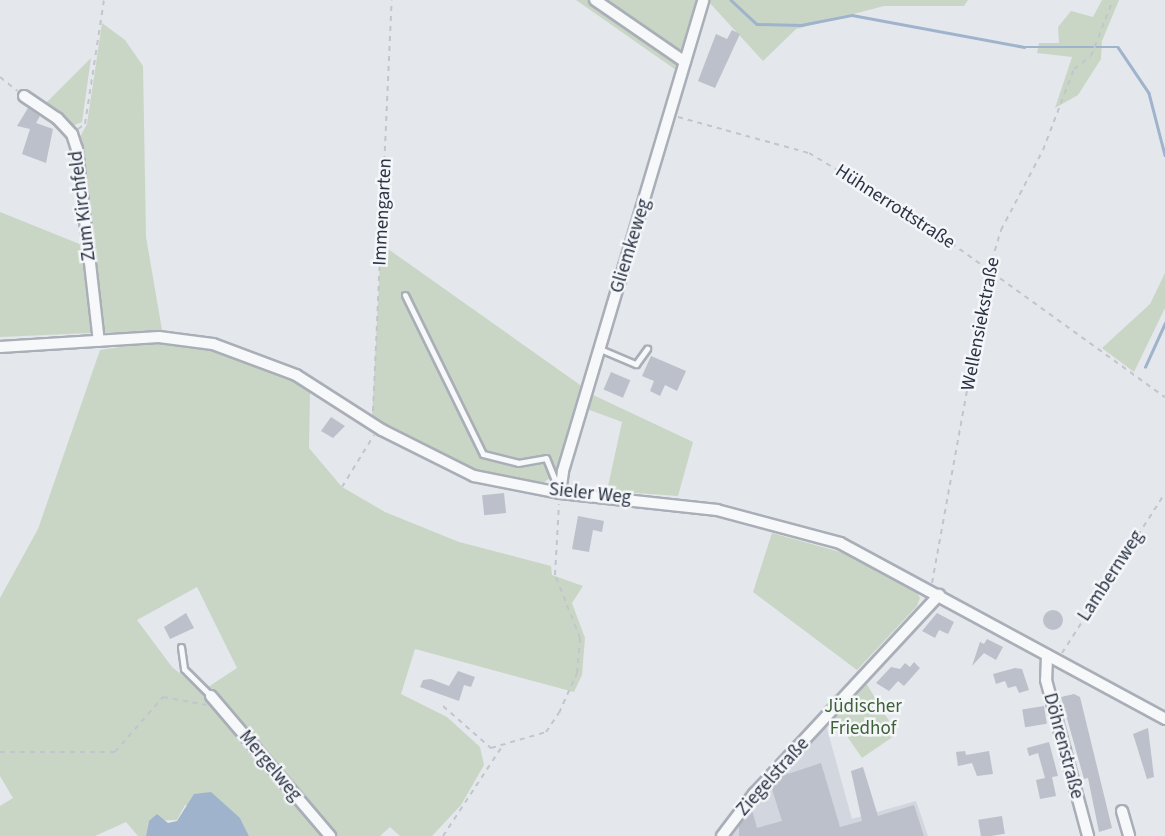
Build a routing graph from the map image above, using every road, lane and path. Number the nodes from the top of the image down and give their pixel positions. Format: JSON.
{"nodes":[{"id":1,"x":104,"y":0,"type":"edge"},
{"id":2,"x":392,"y":0,"type":"edge"},
{"id":3,"x":595,"y":0,"type":"edge"},
{"id":4,"x":702,"y":0,"type":"edge"},
{"id":5,"x":1113,"y":0,"type":"edge"},
{"id":6,"x":685,"y":62,"type":"junction"},
{"id":7,"x":0,"y":77,"type":"edge"},
{"id":8,"x":24,"y":96,"type":"joint"},
{"id":9,"x":670,"y":115,"type":"junction"},
{"id":10,"x":72,"y":134,"type":"junction"},
{"id":11,"x":989,"y":270,"type":"junction"},
{"id":12,"x":405,"y":295,"type":"dead end"},
{"id":13,"x":99,"y":341,"type":"junction"},
{"id":14,"x":0,"y":347,"type":"edge"},
{"id":15,"x":600,"y":349,"type":"junction"},
{"id":16,"x":647,"y":349,"type":"dead end"},
{"id":17,"x":1165,"y":397,"type":"edge"},
{"id":18,"x":375,"y":426,"type":"junction"},
{"id":19,"x":342,"y":487,"type":"dead end"},
{"id":20,"x":560,"y":493,"type":"junction"},
{"id":21,"x":1165,"y":493,"type":"edge"},
{"id":22,"x":934,"y":592,"type":"junction"},
{"id":23,"x":181,"y":647,"type":"dead end"},
{"id":24,"x":1047,"y":655,"type":"junction"},
{"id":25,"x":1058,"y":660,"type":"junction"},
{"id":26,"x":211,"y":696,"type":"joint"},
{"id":27,"x":443,"y":706,"type":"dead end"},
{"id":28,"x":221,"y":708,"type":"junction"},
{"id":29,"x":1165,"y":719,"type":"edge"},
{"id":30,"x":502,"y":747,"type":"junction"},
{"id":31,"x":0,"y":752,"type":"edge"},
{"id":32,"x":1122,"y":811,"type":"dead end"},
{"id":33,"x":330,"y":836,"type":"edge"},
{"id":34,"x":443,"y":836,"type":"edge"},
{"id":35,"x":722,"y":836,"type":"edge"},
{"id":36,"x":1088,"y":836,"type":"edge"},
{"id":37,"x":1129,"y":836,"type":"edge"}],
"edges":[{"from":1,"to":10,"type":"path"},
{"from":2,"to":18,"type":"path","name":"Immengarten"},
{"from":3,"to":6,"type":"street"},
{"from":4,"to":6,"type":"street","name":"Gliemkeweg"},
{"from":5,"to":11,"type":"path","name":"Wellensiekstraße"},
{"from":6,"to":9,"type":"street","name":"Gliemkeweg"},
{"from":7,"to":8,"type":"path"},
{"from":8,"to":10,"type":"street","name":"Zum Kirchfeld"},
{"from":9,"to":11,"type":"path","name":"Hühnerrottstraße"},
{"from":9,"to":15,"type":"street","name":"Gliemkeweg"},
{"from":10,"to":13,"type":"street","name":"Zum Kirchfeld"},
{"from":11,"to":17,"type":"path","name":"Hühnerrottstraße"},
{"from":11,"to":22,"type":"path","name":"Wellensiekstraße"},
{"from":12,"to":20,"type":"lane"},
{"from":13,"to":14,"type":"street","name":"Sieler Weg"},
{"from":13,"to":18,"type":"street","name":"Sieler Weg"},
{"from":15,"to":16,"type":"lane"},
{"from":15,"to":20,"type":"street","name":"Gliemkeweg"},
{"from":18,"to":19,"type":"path"},
{"from":18,"to":20,"type":"street","name":"Sieler Weg"},
{"from":20,"to":22,"type":"street","name":"Sieler Weg"},
{"from":20,"to":30,"type":"path"},
{"from":21,"to":25,"type":"path","name":"Lambernweg"},
{"from":22,"to":24,"type":"street","name":"Sieler Weg"},
{"from":22,"to":35,"type":"street","name":"Ziegelstraße"},
{"from":23,"to":26,"type":"lane"},
{"from":24,"to":25,"type":"street","name":"Sieler Weg"},
{"from":24,"to":36,"type":"street","name":"Döhrenstraße"},
{"from":25,"to":29,"type":"street","name":"Sieler Weg"},
{"from":26,"to":28,"type":"street","name":"Mergelweg"},
{"from":27,"to":30,"type":"path"},
{"from":28,"to":31,"type":"path"},
{"from":28,"to":33,"type":"street","name":"Mergelweg"},
{"from":30,"to":34,"type":"path"},
{"from":32,"to":37,"type":"street"}]}
